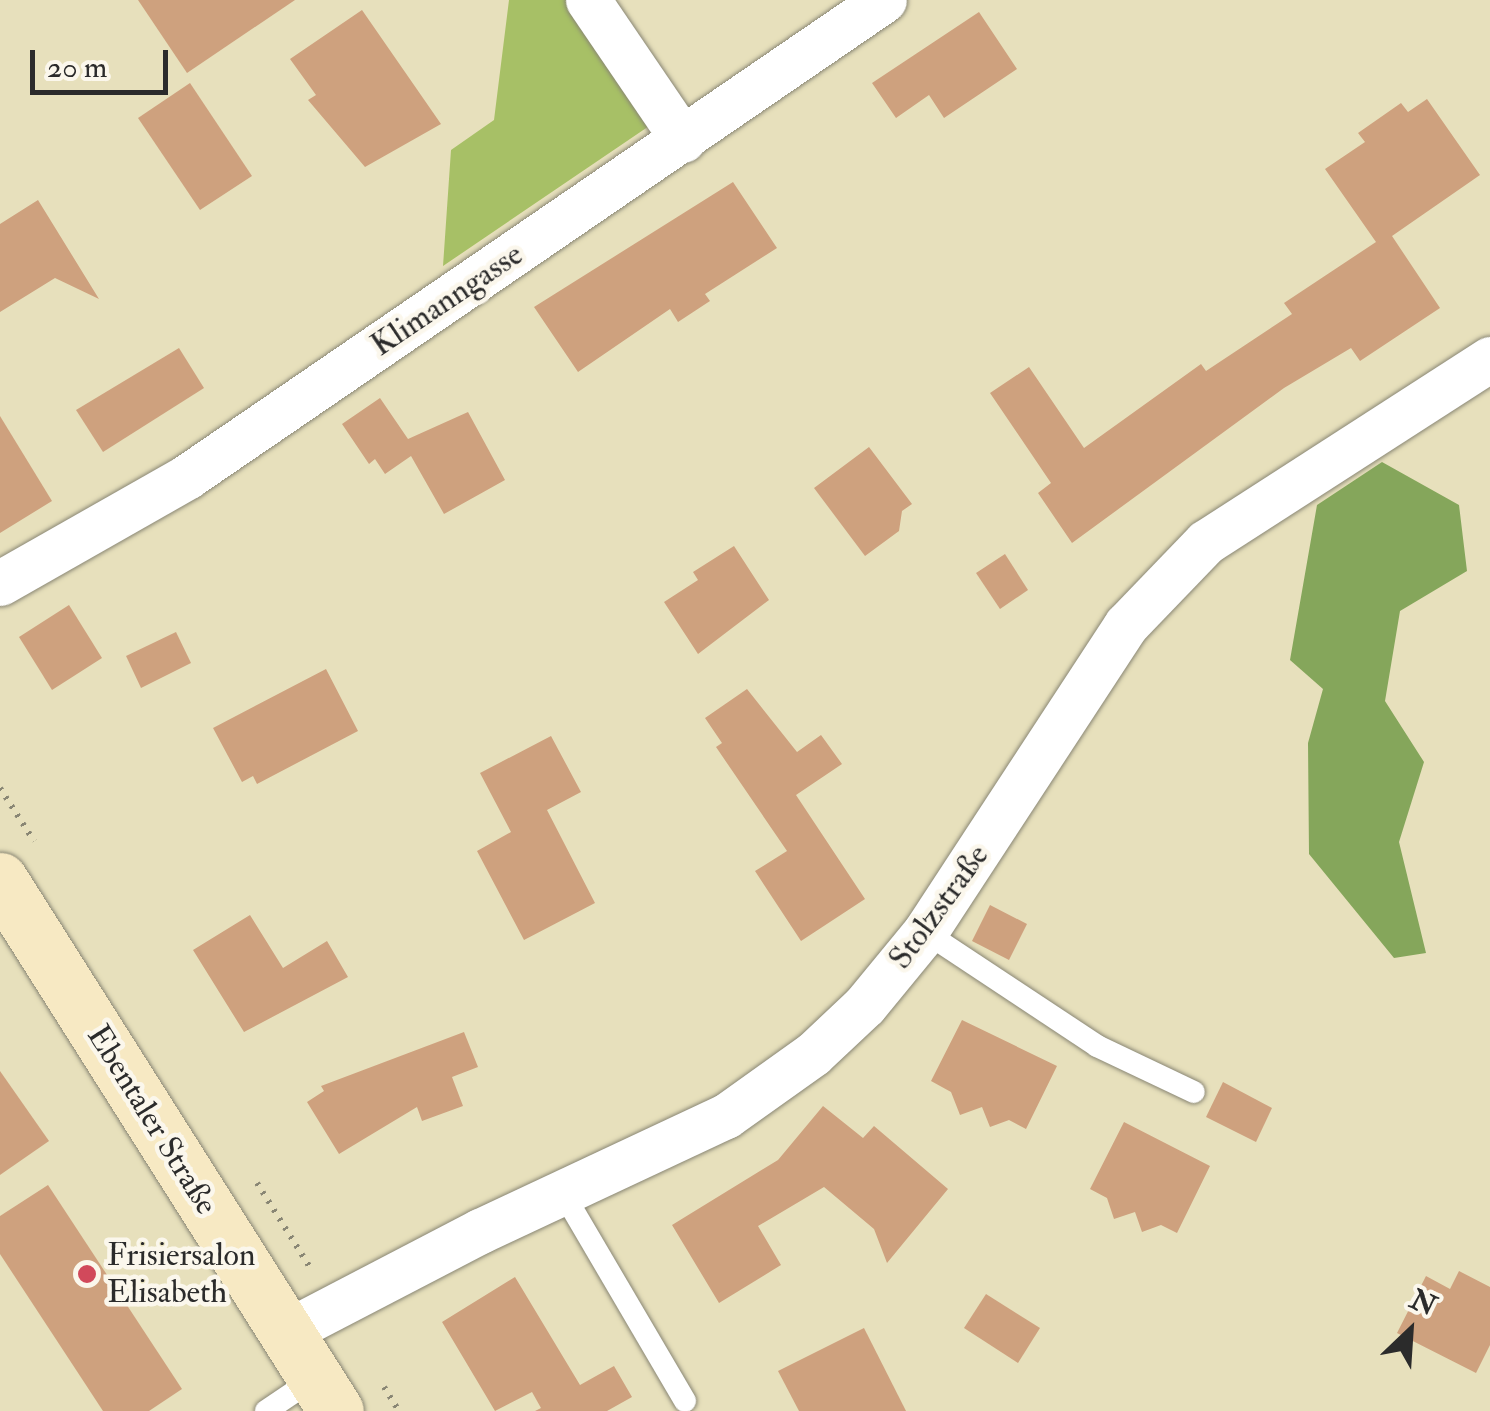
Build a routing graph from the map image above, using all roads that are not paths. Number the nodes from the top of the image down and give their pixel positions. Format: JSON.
{"nodes":[{"id":1,"x":588,"y":0,"type":"edge"},
{"id":2,"x":884,"y":0,"type":"edge"},
{"id":3,"x":683,"y":140,"type":"junction"},
{"id":4,"x":1490,"y":359,"type":"edge"},
{"id":5,"x":0,"y":584,"type":"edge"},
{"id":6,"x":0,"y":880,"type":"edge"},
{"id":7,"x":924,"y":932,"type":"junction"},
{"id":8,"x":15,"y":936,"type":"edge"},
{"id":9,"x":1194,"y":1092,"type":"dead end"},
{"id":10,"x":563,"y":1193,"type":"junction"},
{"id":11,"x":286,"y":1332,"type":"junction"},
{"id":12,"x":326,"y":1394,"type":"edge"},
{"id":13,"x":685,"y":1401,"type":"dead end"},
{"id":14,"x":266,"y":1411,"type":"edge"}],
"edges":[{"from":1,"to":3,"type":"street"},
{"from":2,"to":3,"type":"street","name":"Klimanngasse"},
{"from":3,"to":5,"type":"street","name":"Klimanngasse"},
{"from":4,"to":7,"type":"street","name":"Stolzstraße"},
{"from":6,"to":8,"type":"main road","name":"Ebentaler Straße"},
{"from":7,"to":9,"type":"lane"},
{"from":7,"to":10,"type":"street","name":"Stolzstraße"},
{"from":8,"to":11,"type":"main road","name":"Ebentaler Straße"},
{"from":10,"to":11,"type":"street","name":"Stolzstraße"},
{"from":10,"to":13,"type":"lane"},
{"from":11,"to":12,"type":"main road","name":"Ebentaler Straße"},
{"from":12,"to":14,"type":"lane"}]}
